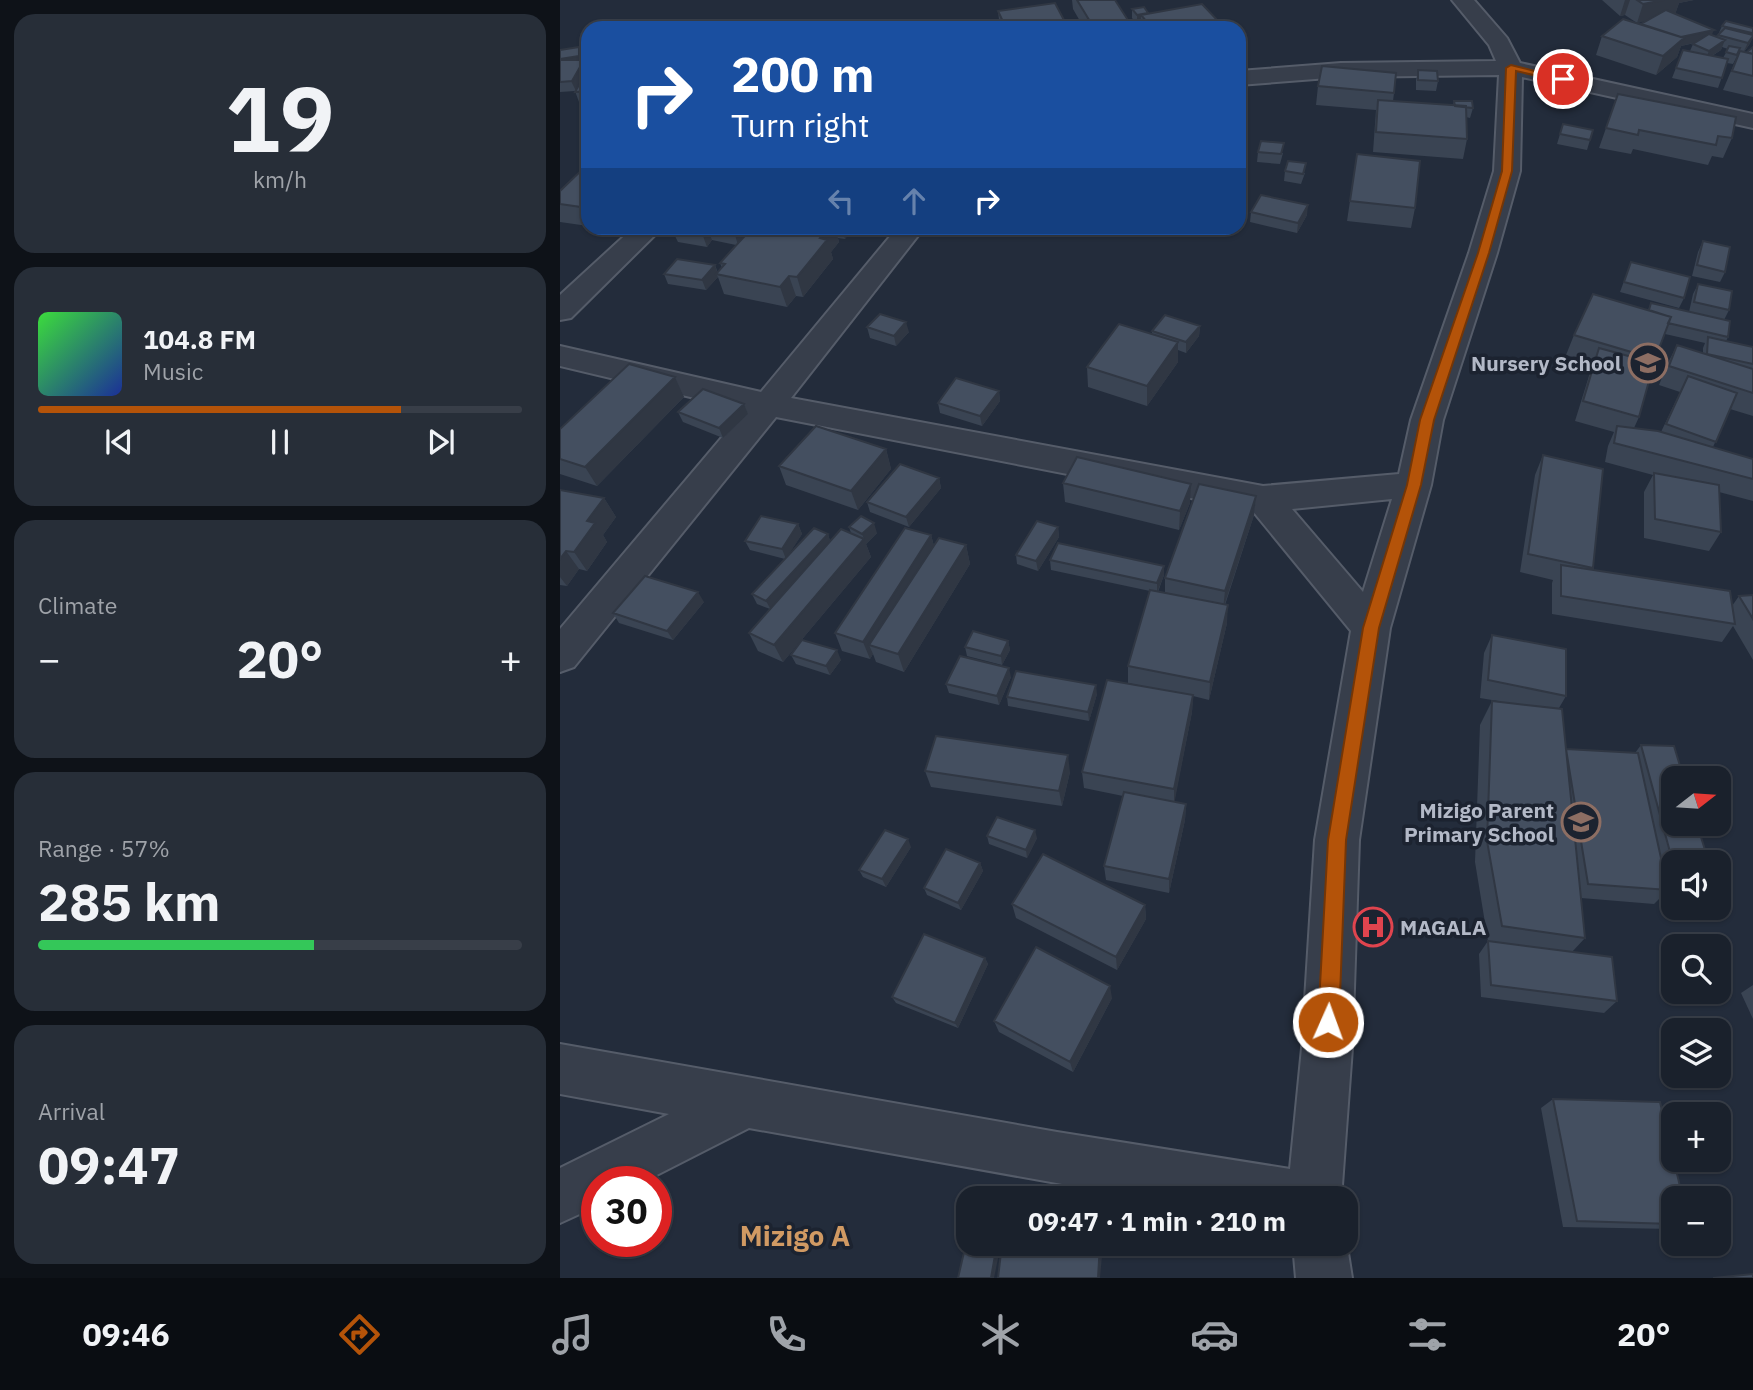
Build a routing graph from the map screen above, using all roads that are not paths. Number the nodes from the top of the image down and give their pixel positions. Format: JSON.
{"nodes":[{"id":1,"x":1463,"y":0,"type":"edge"},
{"id":2,"x":1511,"y":68,"type":"junction"},
{"id":3,"x":1246,"y":77,"type":"edge"},
{"id":4,"x":1753,"y":121,"type":"edge"},
{"id":5,"x":641,"y":235,"type":"edge"},
{"id":6,"x":905,"y":235,"type":"edge"},
{"id":7,"x":560,"y":311,"type":"edge"},
{"id":8,"x":560,"y":356,"type":"edge"},
{"id":9,"x":768,"y":405,"type":"junction"},
{"id":10,"x":1414,"y":485,"type":"junction"},
{"id":11,"x":1263,"y":499,"type":"junction"},
{"id":12,"x":1371,"y":628,"type":"junction"},
{"id":13,"x":560,"y":656,"type":"edge"},
{"id":14,"x":560,"y":1069,"type":"edge"},
{"id":15,"x":750,"y":1101,"type":"junction"},
{"id":16,"x":1231,"y":1186,"type":"edge"},
{"id":17,"x":1313,"y":1186,"type":"edge"},
{"id":18,"x":560,"y":1196,"type":"edge"},
{"id":19,"x":1321,"y":1256,"type":"edge"},
{"id":20,"x":1324,"y":1278,"type":"edge"}],
"edges":[{"from":1,"to":2,"type":"street"},
{"from":2,"to":3,"type":"street"},
{"from":2,"to":4,"type":"street"},
{"from":2,"to":10,"type":"street"},
{"from":5,"to":7,"type":"street"},
{"from":6,"to":9,"type":"street"},
{"from":8,"to":9,"type":"street"},
{"from":9,"to":11,"type":"street"},
{"from":9,"to":13,"type":"street"},
{"from":10,"to":11,"type":"street"},
{"from":10,"to":12,"type":"street"},
{"from":11,"to":12,"type":"street"},
{"from":12,"to":17,"type":"street"},
{"from":14,"to":15,"type":"street"},
{"from":15,"to":16,"type":"street"},
{"from":15,"to":18,"type":"street"},
{"from":19,"to":20,"type":"street"}]}
